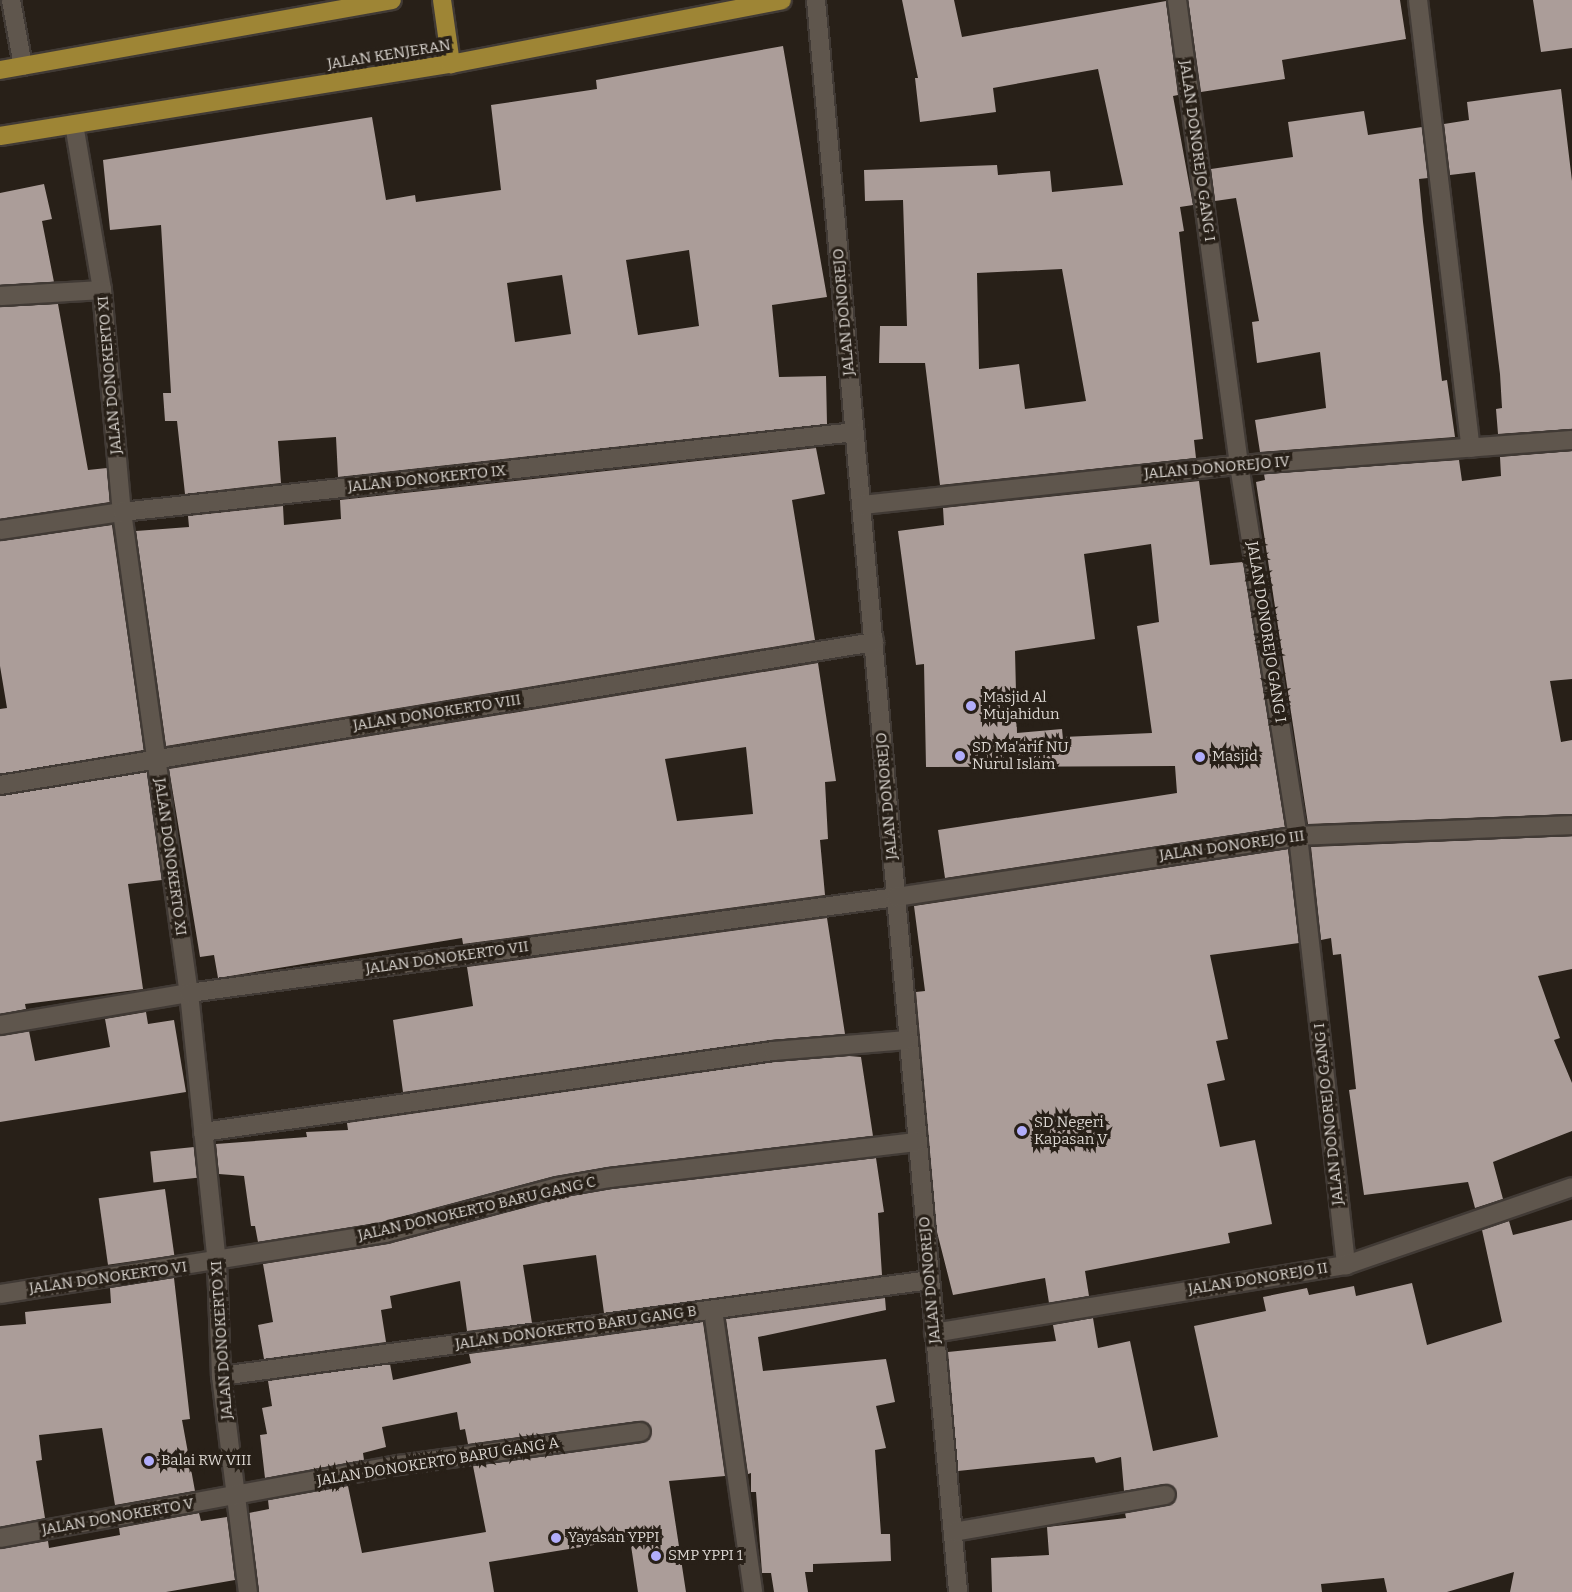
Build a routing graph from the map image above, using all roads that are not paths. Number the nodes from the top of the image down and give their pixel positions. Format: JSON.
{"nodes":[{"id":1,"x":11,"y":0,"type":"edge"},
{"id":2,"x":392,"y":0,"type":"edge"},
{"id":3,"x":442,"y":0,"type":"edge"},
{"id":4,"x":782,"y":0,"type":"edge"},
{"id":5,"x":816,"y":0,"type":"edge"},
{"id":6,"x":1177,"y":0,"type":"edge"},
{"id":7,"x":1418,"y":0,"type":"edge"},
{"id":8,"x":366,"y":2,"type":"edge"},
{"id":9,"x":451,"y":64,"type":"junction"},
{"id":10,"x":23,"y":66,"type":"junction"},
{"id":11,"x":0,"y":70,"type":"edge"},
{"id":12,"x":74,"y":124,"type":"junction"},
{"id":13,"x":0,"y":136,"type":"edge"},
{"id":14,"x":102,"y":290,"type":"junction"},
{"id":15,"x":0,"y":297,"type":"edge"},
{"id":16,"x":855,"y":432,"type":"junction"},
{"id":17,"x":1572,"y":440,"type":"edge"},
{"id":18,"x":1471,"y":447,"type":"junction"},
{"id":19,"x":1239,"y":465,"type":"junction"},
{"id":20,"x":862,"y":505,"type":"junction"},
{"id":21,"x":122,"y":513,"type":"junction"},
{"id":22,"x":0,"y":530,"type":"edge"},
{"id":23,"x":874,"y":642,"type":"junction"},
{"id":24,"x":156,"y":759,"type":"junction"},
{"id":25,"x":0,"y":784,"type":"edge"},
{"id":26,"x":1572,"y":825,"type":"edge"},
{"id":27,"x":1298,"y":836,"type":"junction"},
{"id":28,"x":896,"y":897,"type":"junction"},
{"id":29,"x":189,"y":993,"type":"junction"},
{"id":30,"x":0,"y":1024,"type":"edge"},
{"id":31,"x":908,"y":1040,"type":"junction"},
{"id":32,"x":203,"y":1131,"type":"junction"},
{"id":33,"x":918,"y":1142,"type":"junction"},
{"id":34,"x":1572,"y":1186,"type":"edge"},
{"id":35,"x":217,"y":1262,"type":"junction"},
{"id":36,"x":1346,"y":1265,"type":"junction"},
{"id":37,"x":930,"y":1280,"type":"junction"},
{"id":38,"x":0,"y":1294,"type":"edge"},
{"id":39,"x":713,"y":1310,"type":"junction"},
{"id":40,"x":934,"y":1333,"type":"junction"},
{"id":41,"x":221,"y":1376,"type":"junction"},
{"id":42,"x":641,"y":1432,"type":"dead end"},
{"id":43,"x":1166,"y":1495,"type":"dead end"},
{"id":44,"x":236,"y":1496,"type":"junction"},
{"id":45,"x":953,"y":1532,"type":"junction"},
{"id":46,"x":0,"y":1538,"type":"edge"},
{"id":47,"x":248,"y":1592,"type":"edge"},
{"id":48,"x":753,"y":1592,"type":"edge"},
{"id":49,"x":958,"y":1592,"type":"edge"}],
"edges":[{"from":1,"to":10,"type":"street"},
{"from":2,"to":8,"type":"highway"},
{"from":3,"to":9,"type":"highway"},
{"from":4,"to":9,"type":"highway","name":"JALAN KENJERAN"},
{"from":5,"to":16,"type":"street","name":"JALAN DONOREJO"},
{"from":6,"to":19,"type":"street","name":"JALAN DONOREJO GANG I"},
{"from":7,"to":18,"type":"street"},
{"from":8,"to":10,"type":"highway"},
{"from":9,"to":12,"type":"highway","name":"JALAN KENJERAN"},
{"from":10,"to":11,"type":"highway"},
{"from":12,"to":13,"type":"highway","name":"JALAN KENJERAN"},
{"from":12,"to":14,"type":"street","name":"JALAN DONOKERTO XI"},
{"from":14,"to":15,"type":"street"},
{"from":14,"to":21,"type":"street","name":"JALAN DONOKERTO XI"},
{"from":16,"to":20,"type":"street","name":"JALAN DONOREJO"},
{"from":16,"to":21,"type":"street","name":"JALAN DONOKERTO IX"},
{"from":17,"to":18,"type":"street","name":"JALAN DONOREJO IV"},
{"from":18,"to":19,"type":"street","name":"JALAN DONOREJO IV"},
{"from":19,"to":20,"type":"street","name":"JALAN DONOREJO IV"},
{"from":19,"to":27,"type":"street","name":"JALAN DONOREJO GANG I"},
{"from":20,"to":23,"type":"street","name":"JALAN DONOREJO"},
{"from":21,"to":22,"type":"street","name":"JALAN DONOKERTO IX"},
{"from":21,"to":24,"type":"street","name":"JALAN DONOKERTO XI"},
{"from":23,"to":24,"type":"street","name":"JALAN DONOKERTO VIII"},
{"from":23,"to":28,"type":"street","name":"JALAN DONOREJO"},
{"from":24,"to":25,"type":"street","name":"JALAN DONOKERTO VIII"},
{"from":24,"to":29,"type":"street","name":"JALAN DONOKERTO XI"},
{"from":26,"to":27,"type":"street","name":"JALAN DONOREJO III"},
{"from":27,"to":28,"type":"street","name":"JALAN DONOREJO III"},
{"from":27,"to":36,"type":"street","name":"JALAN DONOREJO GANG I"},
{"from":28,"to":29,"type":"street","name":"JALAN DONOKERTO VII"},
{"from":28,"to":31,"type":"street","name":"JALAN DONOREJO"},
{"from":29,"to":30,"type":"street","name":"JALAN DONOKERTO VII"},
{"from":29,"to":32,"type":"street","name":"JALAN DONOKERTO XI"},
{"from":31,"to":32,"type":"street"},
{"from":31,"to":33,"type":"street","name":"JALAN DONOREJO"},
{"from":32,"to":35,"type":"street","name":"JALAN DONOKERTO XI"},
{"from":33,"to":35,"type":"street","name":"JALAN DONOKERTO BARU GANG C"},
{"from":33,"to":37,"type":"street","name":"JALAN DONOREJO"},
{"from":34,"to":36,"type":"street","name":"JALAN DONOREJO II"},
{"from":35,"to":38,"type":"street","name":"JALAN DONOKERTO VI"},
{"from":35,"to":41,"type":"street","name":"JALAN DONOKERTO XI"},
{"from":36,"to":40,"type":"street","name":"JALAN DONOREJO II"},
{"from":37,"to":39,"type":"street","name":"JALAN DONOKERTO BARU GANG B"},
{"from":37,"to":40,"type":"street","name":"JALAN DONOREJO"},
{"from":39,"to":41,"type":"street","name":"JALAN DONOKERTO BARU GANG B"},
{"from":39,"to":48,"type":"street"},
{"from":40,"to":45,"type":"street","name":"JALAN DONOREJO"},
{"from":41,"to":44,"type":"street","name":"JALAN DONOKERTO XI"},
{"from":42,"to":44,"type":"street","name":"JALAN DONOKERTO BARU GANG A"},
{"from":43,"to":45,"type":"street"},
{"from":44,"to":46,"type":"street","name":"JALAN DONOKERTO V"},
{"from":44,"to":47,"type":"street","name":"JALAN DONOKERTO XI"},
{"from":45,"to":49,"type":"street","name":"JALAN DONOREJO"}]}
